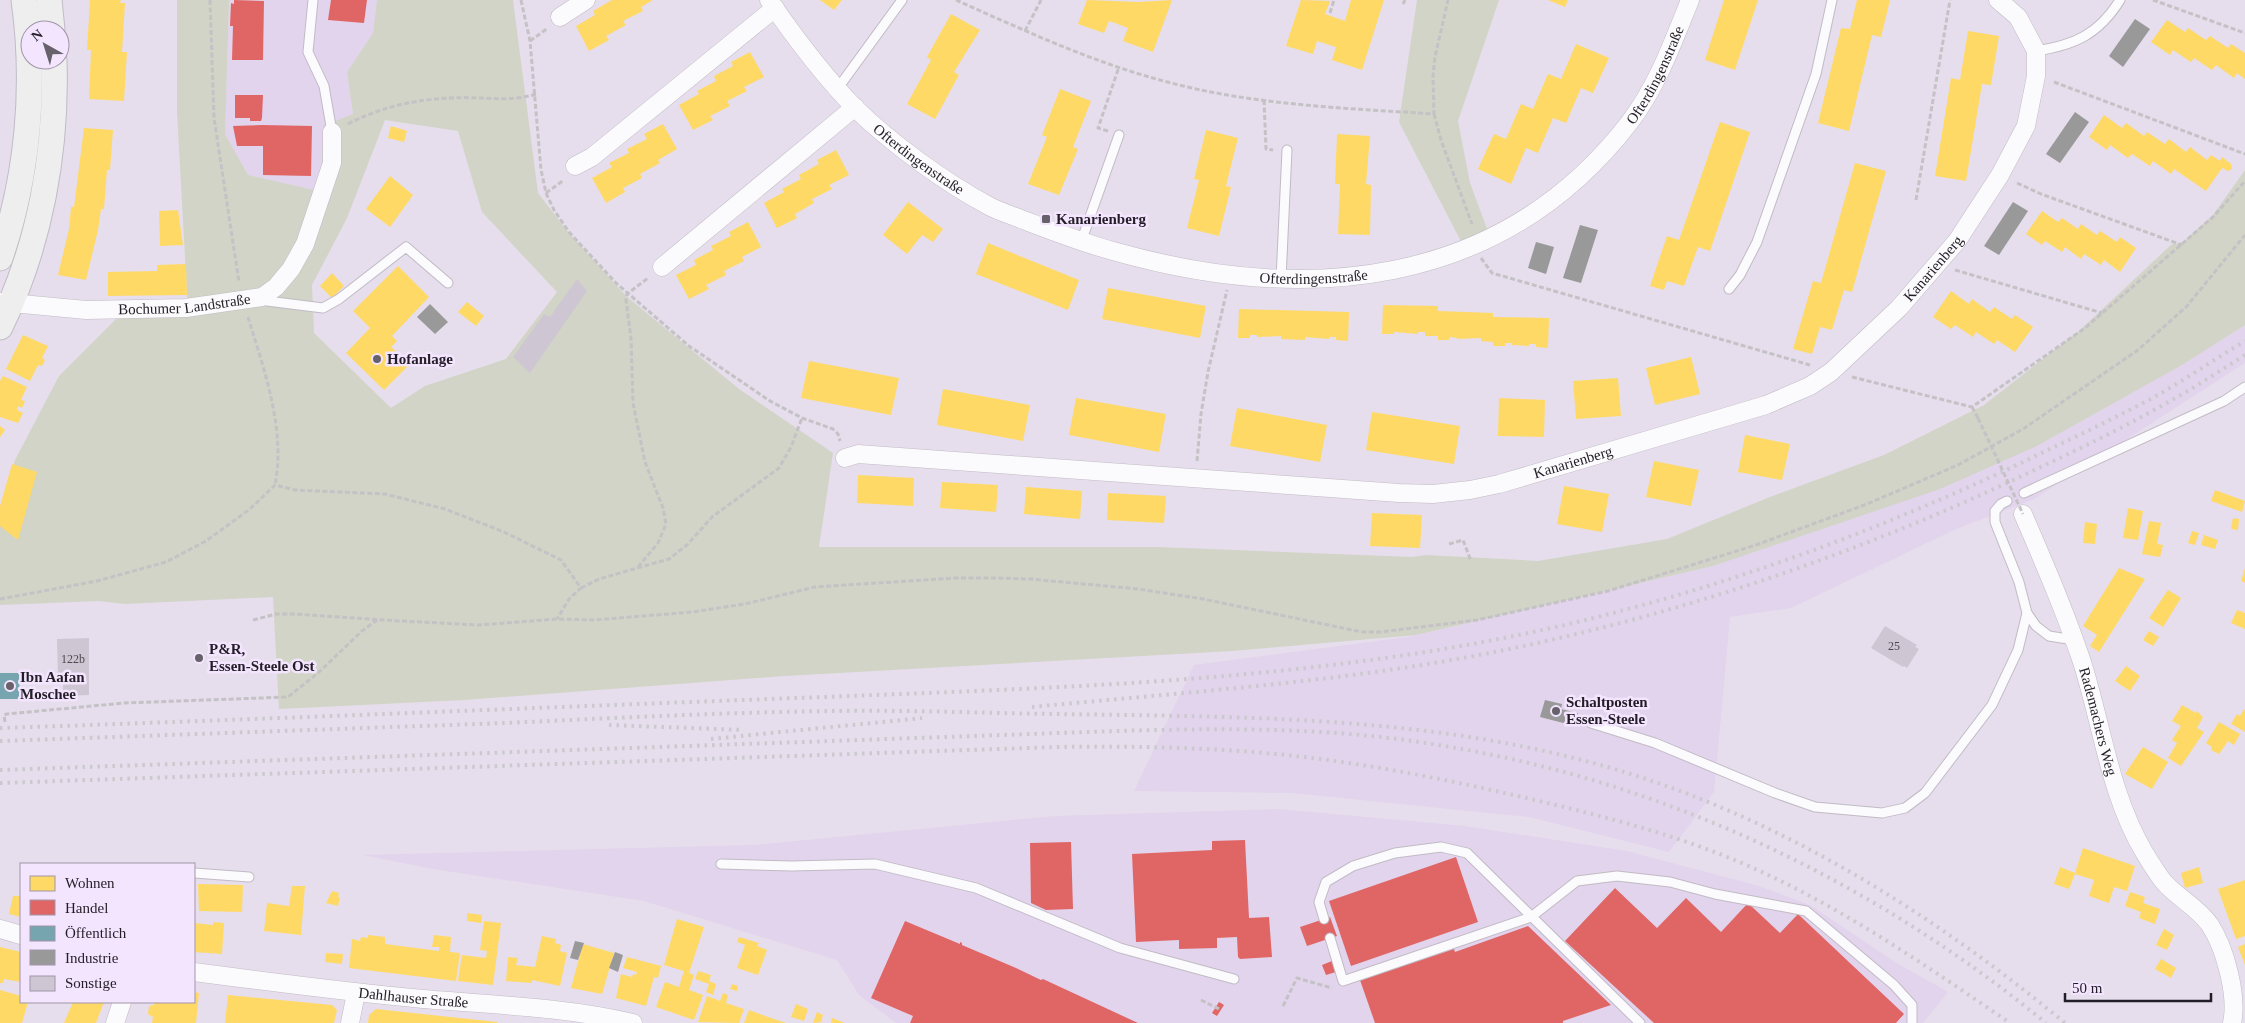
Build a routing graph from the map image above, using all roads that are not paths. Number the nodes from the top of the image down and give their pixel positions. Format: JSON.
{"nodes":[{"id":1,"x":24,"y":0,"type":"edge"},
{"id":2,"x":49,"y":0,"type":"edge"},
{"id":3,"x":313,"y":0,"type":"edge"},
{"id":4,"x":586,"y":0,"type":"edge"},
{"id":5,"x":902,"y":0,"type":"edge"},
{"id":6,"x":1690,"y":0,"type":"edge"},
{"id":7,"x":1832,"y":0,"type":"edge"},
{"id":8,"x":1998,"y":0,"type":"edge"},
{"id":9,"x":2120,"y":0,"type":"edge"},
{"id":10,"x":772,"y":4,"type":"edge"},
{"id":11,"x":560,"y":17,"type":"dead end"},
{"id":12,"x":51,"y":20,"type":"edge"},
{"id":13,"x":2036,"y":51,"type":"junction"},
{"id":14,"x":54,"y":70,"type":"edge"},
{"id":15,"x":838,"y":88,"type":"junction"},
{"id":16,"x":855,"y":107,"type":"junction"},
{"id":17,"x":332,"y":132,"type":"joint"},
{"id":18,"x":1119,"y":135,"type":"road end"},
{"id":19,"x":1287,"y":150,"type":"road end"},
{"id":20,"x":575,"y":166,"type":"dead end"},
{"id":21,"x":1081,"y":242,"type":"junction"},
{"id":22,"x":0,"y":258,"type":"edge"},
{"id":23,"x":662,"y":267,"type":"road end"},
{"id":24,"x":1281,"y":279,"type":"junction"},
{"id":25,"x":448,"y":282,"type":"dead end"},
{"id":26,"x":1729,"y":289,"type":"dead end"},
{"id":27,"x":262,"y":297,"type":"junction"},
{"id":28,"x":6,"y":303,"type":"edge"},
{"id":29,"x":0,"y":327,"type":"edge"},
{"id":30,"x":2245,"y":387,"type":"edge"},
{"id":31,"x":845,"y":458,"type":"road end"},
{"id":32,"x":2024,"y":493,"type":"dead end"},
{"id":33,"x":2008,"y":501,"type":"dead end"},
{"id":34,"x":2023,"y":514,"type":"road end"},
{"id":35,"x":2027,"y":613,"type":"junction"},
{"id":36,"x":2074,"y":640,"type":"junction"},
{"id":37,"x":1592,"y":723,"type":"dead end"},
{"id":38,"x":721,"y":864,"type":"dead end"},
{"id":39,"x":195,"y":873,"type":"edge"},
{"id":40,"x":249,"y":877,"type":"dead end"},
{"id":41,"x":1531,"y":917,"type":"junction"},
{"id":42,"x":1324,"y":919,"type":"dead end"},
{"id":43,"x":0,"y":929,"type":"edge"},
{"id":44,"x":20,"y":935,"type":"edge"},
{"id":45,"x":1330,"y":938,"type":"dead end"},
{"id":46,"x":195,"y":972,"type":"edge"},
{"id":47,"x":1234,"y":979,"type":"dead end"},
{"id":48,"x":356,"y":993,"type":"junction"},
{"id":49,"x":122,"y":1003,"type":"edge"},
{"id":50,"x":628,"y":1022,"type":"edge"},
{"id":51,"x":115,"y":1023,"type":"edge"},
{"id":52,"x":350,"y":1023,"type":"edge"},
{"id":53,"x":1640,"y":1023,"type":"edge"},
{"id":54,"x":1912,"y":1023,"type":"edge"},
{"id":55,"x":2232,"y":1023,"type":"edge"}],
"edges":[{"from":1,"to":22,"type":"main road"},
{"from":2,"to":12,"type":"main road"},
{"from":3,"to":17,"type":"lane"},
{"from":4,"to":11,"type":"street"},
{"from":5,"to":15,"type":"lane"},
{"from":6,"to":24,"type":"street","name":"Ofterdingenstraße"},
{"from":7,"to":26,"type":"lane"},
{"from":8,"to":13,"type":"street","name":"Kanarienberg"},
{"from":9,"to":13,"type":"lane"},
{"from":10,"to":15,"type":"street","name":"Ofterdingenstraße"},
{"from":10,"to":20,"type":"street","name":"Ofterdingenstraße"},
{"from":13,"to":31,"type":"street","name":"Kanarienberg"},
{"from":14,"to":28,"type":"main road"},
{"from":15,"to":16,"type":"street","name":"Ofterdingenstraße"},
{"from":16,"to":21,"type":"street","name":"Ofterdingenstraße"},
{"from":16,"to":23,"type":"street"},
{"from":17,"to":27,"type":"street","name":"Bochumer Landstraße"},
{"from":18,"to":21,"type":"lane"},
{"from":19,"to":24,"type":"lane"},
{"from":21,"to":24,"type":"street","name":"Ofterdingenstraße"},
{"from":25,"to":27,"type":"lane"},
{"from":27,"to":28,"type":"street","name":"Bochumer Landstraße"},
{"from":28,"to":29,"type":"main road"},
{"from":30,"to":32,"type":"lane"},
{"from":33,"to":35,"type":"lane"},
{"from":34,"to":36,"type":"street","name":"Rademachers Weg"},
{"from":35,"to":36,"type":"lane"},
{"from":35,"to":37,"type":"lane"},
{"from":36,"to":55,"type":"street","name":"Rademachers Weg"},
{"from":38,"to":47,"type":"lane"},
{"from":39,"to":40,"type":"lane"},
{"from":41,"to":42,"type":"lane"},
{"from":41,"to":45,"type":"lane"},
{"from":41,"to":53,"type":"lane"},
{"from":41,"to":54,"type":"lane"},
{"from":43,"to":44,"type":"street"},
{"from":46,"to":48,"type":"street","name":"Dahlhauser Straße"},
{"from":48,"to":50,"type":"street","name":"Dahlhauser Straße"},
{"from":48,"to":52,"type":"street"},
{"from":49,"to":51,"type":"street"}]}
